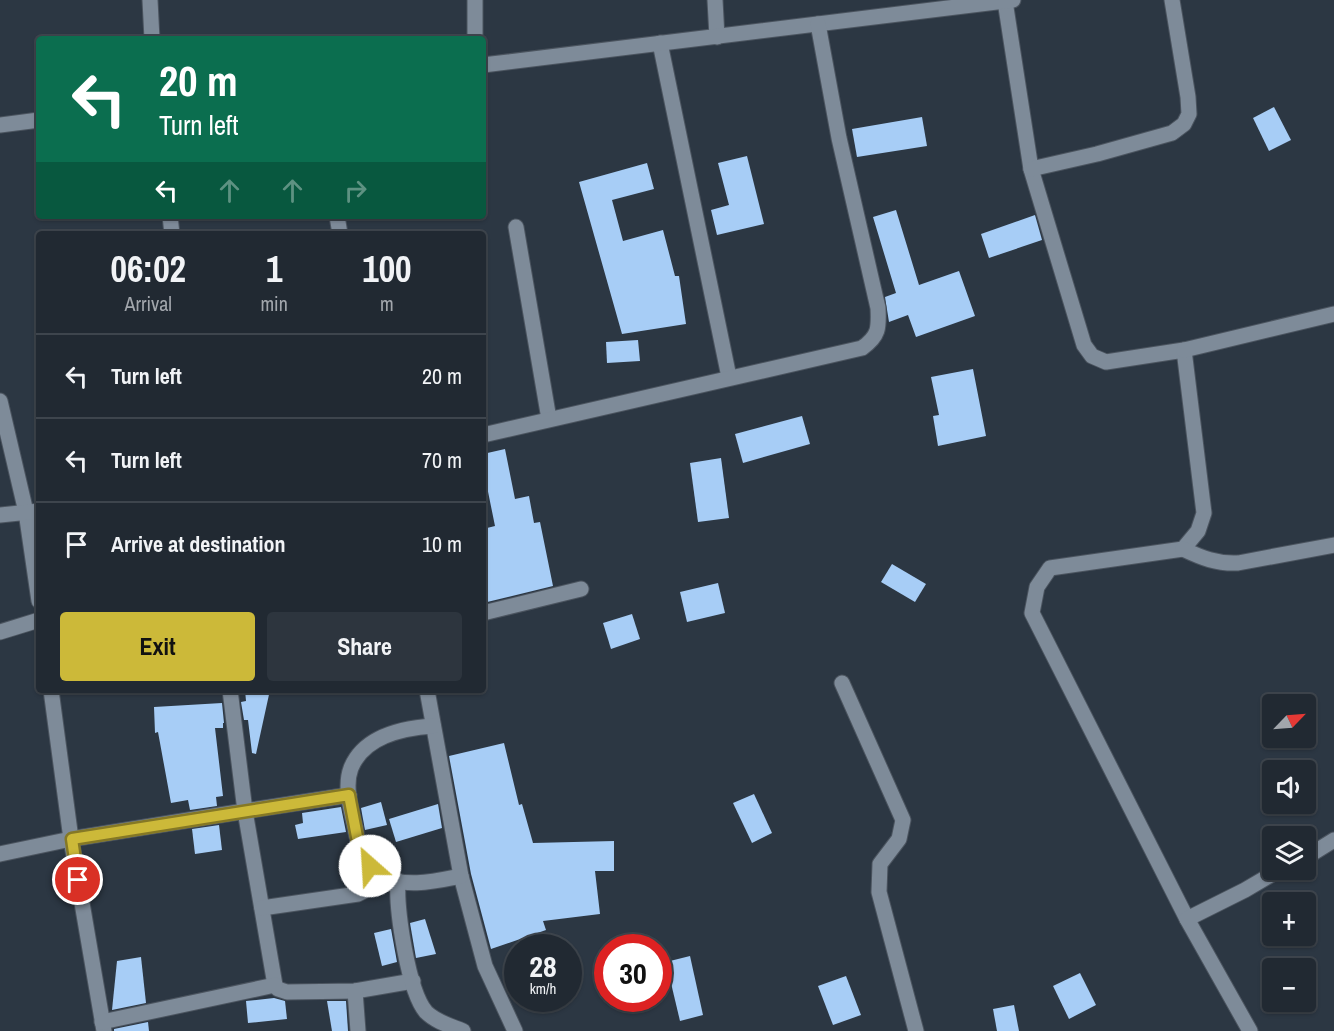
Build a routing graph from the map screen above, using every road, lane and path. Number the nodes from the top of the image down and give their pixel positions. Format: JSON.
{"nodes":[{"id":1,"x":150,"y":0,"type":"edge"},
{"id":2,"x":475,"y":0,"type":"edge"},
{"id":3,"x":715,"y":0,"type":"edge"},
{"id":4,"x":1172,"y":0,"type":"edge"},
{"id":5,"x":1009,"y":1,"type":"edge"},
{"id":6,"x":926,"y":5,"type":"edge"},
{"id":7,"x":818,"y":24,"type":"junction"},
{"id":8,"x":153,"y":36,"type":"edge"},
{"id":9,"x":475,"y":36,"type":"edge"},
{"id":10,"x":717,"y":37,"type":"junction"},
{"id":11,"x":660,"y":43,"type":"junction"},
{"id":12,"x":486,"y":65,"type":"edge"},
{"id":13,"x":36,"y":120,"type":"edge"},
{"id":14,"x":0,"y":125,"type":"edge"},
{"id":15,"x":1031,"y":169,"type":"junction"},
{"id":16,"x":516,"y":227,"type":"dead end"},
{"id":17,"x":1334,"y":314,"type":"edge"},
{"id":18,"x":1184,"y":350,"type":"junction"},
{"id":19,"x":729,"y":377,"type":"junction"},
{"id":20,"x":0,"y":401,"type":"edge"},
{"id":21,"x":549,"y":419,"type":"junction"},
{"id":22,"x":486,"y":434,"type":"edge"},
{"id":23,"x":33,"y":511,"type":"edge"},
{"id":24,"x":0,"y":515,"type":"edge"},
{"id":25,"x":1334,"y":545,"type":"edge"},
{"id":26,"x":1183,"y":549,"type":"junction"},
{"id":27,"x":36,"y":556,"type":"edge"},
{"id":28,"x":581,"y":589,"type":"dead end"},
{"id":29,"x":486,"y":612,"type":"edge"},
{"id":30,"x":36,"y":621,"type":"edge"},
{"id":31,"x":0,"y":633,"type":"edge"},
{"id":32,"x":842,"y":683,"type":"dead end"},
{"id":33,"x":51,"y":693,"type":"edge"},
{"id":34,"x":230,"y":693,"type":"edge"},
{"id":35,"x":428,"y":693,"type":"edge"},
{"id":36,"x":433,"y":726,"type":"junction"},
{"id":37,"x":349,"y":795,"type":"junction"},
{"id":38,"x":245,"y":811,"type":"junction"},
{"id":39,"x":72,"y":839,"type":"junction"},
{"id":40,"x":1334,"y":840,"type":"edge"},
{"id":41,"x":1316,"y":851,"type":"edge"},
{"id":42,"x":0,"y":854,"type":"edge"},
{"id":43,"x":378,"y":874,"type":"junction"},
{"id":44,"x":461,"y":876,"type":"junction"},
{"id":45,"x":1262,"y":880,"type":"edge"},
{"id":46,"x":398,"y":881,"type":"junction"},
{"id":47,"x":262,"y":908,"type":"junction"},
{"id":48,"x":1186,"y":919,"type":"junction"},
{"id":49,"x":413,"y":981,"type":"junction"},
{"id":50,"x":275,"y":985,"type":"junction"},
{"id":51,"x":355,"y":991,"type":"junction"},
{"id":52,"x":103,"y":1026,"type":"edge"},
{"id":53,"x":358,"y":1031,"type":"edge"},
{"id":54,"x":463,"y":1031,"type":"edge"},
{"id":55,"x":514,"y":1031,"type":"edge"},
{"id":56,"x":916,"y":1031,"type":"edge"},
{"id":57,"x":1250,"y":1031,"type":"edge"}],
"edges":[{"from":1,"to":8,"type":"street"},
{"from":2,"to":9,"type":"street"},
{"from":3,"to":10,"type":"street"},
{"from":4,"to":15,"type":"street"},
{"from":5,"to":6,"type":"street"},
{"from":5,"to":15,"type":"street"},
{"from":6,"to":7,"type":"street"},
{"from":7,"to":10,"type":"street"},
{"from":7,"to":19,"type":"street"},
{"from":10,"to":11,"type":"street"},
{"from":11,"to":12,"type":"street"},
{"from":11,"to":19,"type":"street"},
{"from":13,"to":14,"type":"street"},
{"from":15,"to":18,"type":"street"},
{"from":16,"to":21,"type":"street"},
{"from":17,"to":18,"type":"street"},
{"from":18,"to":26,"type":"street"},
{"from":19,"to":21,"type":"street"},
{"from":20,"to":23,"type":"street"},
{"from":21,"to":22,"type":"street"},
{"from":23,"to":24,"type":"street"},
{"from":23,"to":27,"type":"street"},
{"from":25,"to":26,"type":"street"},
{"from":26,"to":48,"type":"street"},
{"from":28,"to":29,"type":"street"},
{"from":30,"to":31,"type":"street"},
{"from":32,"to":56,"type":"street"},
{"from":33,"to":39,"type":"street"},
{"from":34,"to":38,"type":"street"},
{"from":35,"to":36,"type":"street"},
{"from":36,"to":37,"type":"street"},
{"from":36,"to":44,"type":"street"},
{"from":37,"to":38,"type":"street"},
{"from":37,"to":43,"type":"street"},
{"from":38,"to":39,"type":"street"},
{"from":38,"to":47,"type":"street"},
{"from":39,"to":42,"type":"street"},
{"from":39,"to":52,"type":"street"},
{"from":40,"to":41,"type":"street"},
{"from":43,"to":46,"type":"street"},
{"from":43,"to":47,"type":"street"},
{"from":44,"to":46,"type":"street"},
{"from":44,"to":55,"type":"street"},
{"from":45,"to":48,"type":"street"},
{"from":46,"to":49,"type":"street"},
{"from":47,"to":50,"type":"street"},
{"from":48,"to":57,"type":"street"},
{"from":49,"to":51,"type":"street"},
{"from":49,"to":54,"type":"street"},
{"from":50,"to":51,"type":"street"},
{"from":50,"to":52,"type":"street"},
{"from":51,"to":53,"type":"street"}]}
